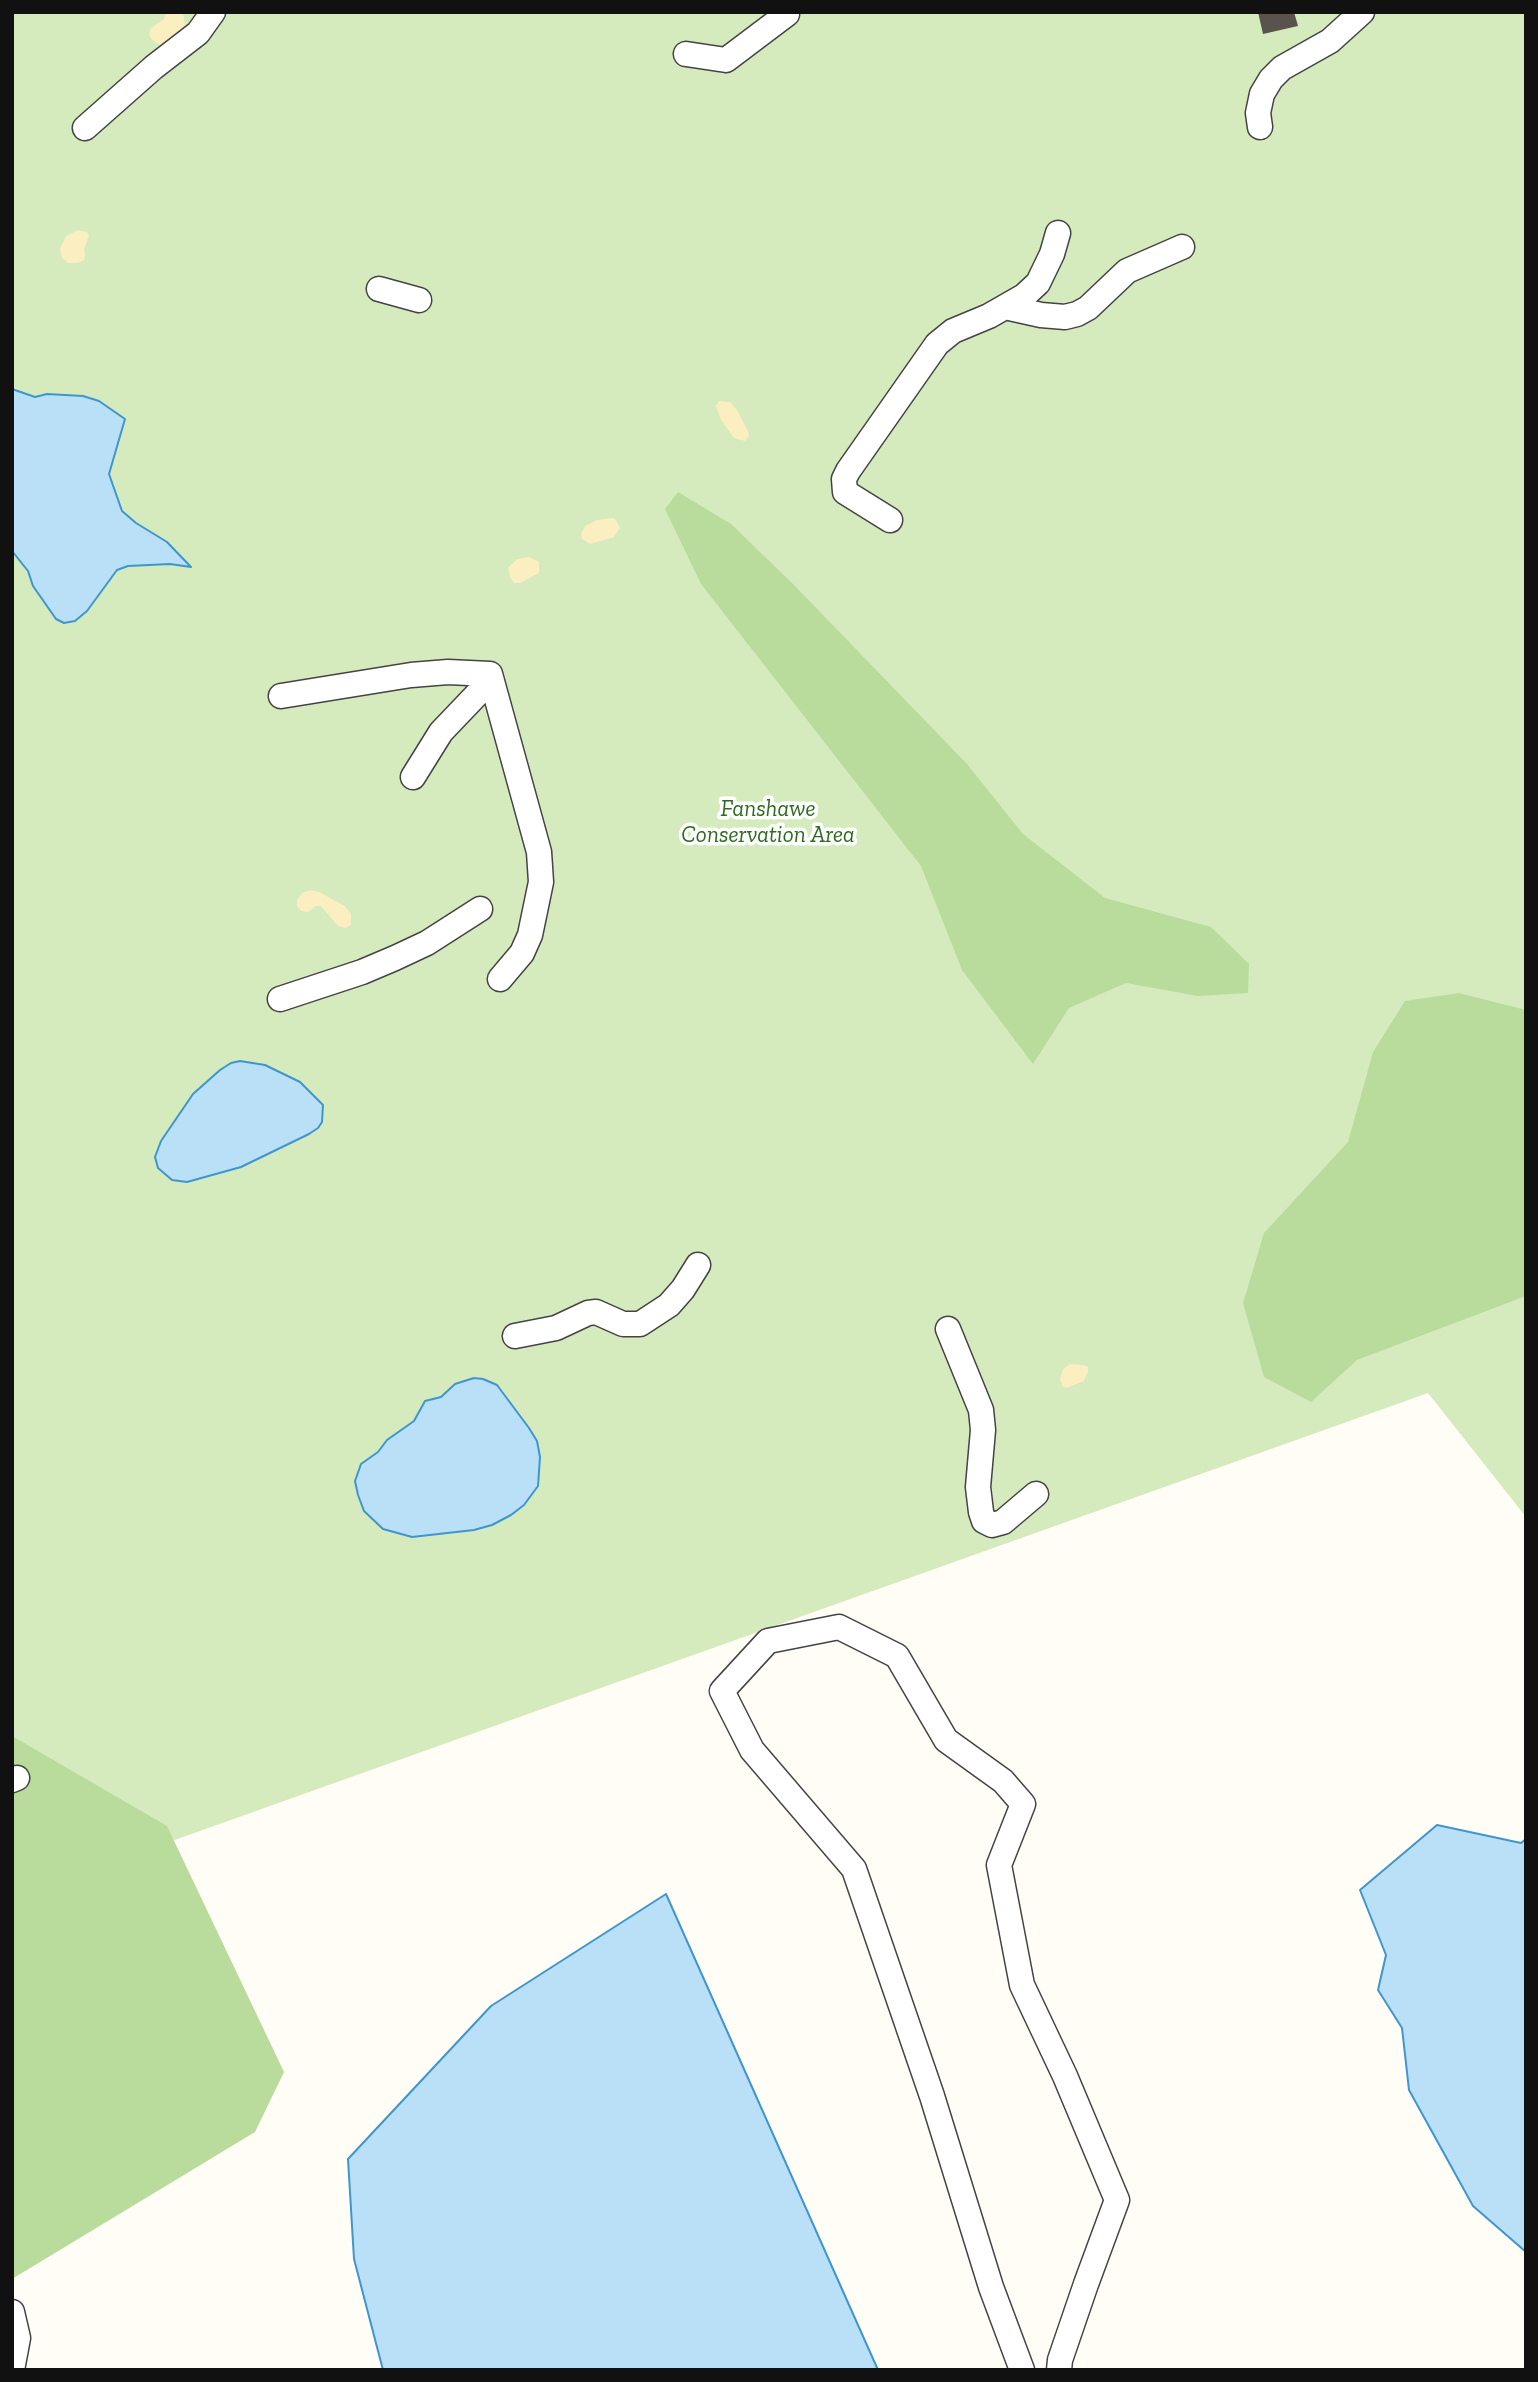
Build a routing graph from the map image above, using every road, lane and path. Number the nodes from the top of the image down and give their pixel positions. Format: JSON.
{"nodes":[{"id":1,"x":213,"y":12,"type":"edge"},
{"id":2,"x":1362,"y":12,"type":"edge"},
{"id":3,"x":787,"y":14,"type":"dead end"},
{"id":4,"x":686,"y":54,"type":"dead end"},
{"id":5,"x":1260,"y":127,"type":"dead end"},
{"id":6,"x":85,"y":128,"type":"dead end"},
{"id":7,"x":1058,"y":233,"type":"dead end"},
{"id":8,"x":1182,"y":247,"type":"dead end"},
{"id":9,"x":379,"y":289,"type":"dead end"},
{"id":10,"x":419,"y":300,"type":"dead end"},
{"id":11,"x":976,"y":303,"type":"dead end"},
{"id":12,"x":1005,"y":306,"type":"junction"},
{"id":13,"x":1088,"y":308,"type":"junction"},
{"id":14,"x":953,"y":331,"type":"junction"},
{"id":15,"x":1078,"y":336,"type":"dead end"},
{"id":16,"x":890,"y":520,"type":"dead end"},
{"id":17,"x":490,"y":674,"type":"junction"},
{"id":18,"x":281,"y":696,"type":"dead end"},
{"id":19,"x":413,"y":777,"type":"dead end"},
{"id":20,"x":480,"y":909,"type":"dead end"},
{"id":21,"x":500,"y":979,"type":"dead end"},
{"id":22,"x":280,"y":999,"type":"dead end"},
{"id":23,"x":698,"y":1265,"type":"dead end"},
{"id":24,"x":948,"y":1329,"type":"dead end"},
{"id":25,"x":515,"y":1336,"type":"dead end"},
{"id":26,"x":1036,"y":1494,"type":"dead end"},
{"id":27,"x":12,"y":2312,"type":"edge"},
{"id":28,"x":12,"y":2370,"type":"edge"},
{"id":29,"x":1022,"y":2370,"type":"edge"},
{"id":30,"x":1059,"y":2370,"type":"edge"}],
"edges":[{"from":1,"to":6,"type":"lane"},
{"from":2,"to":5,"type":"lane"},
{"from":3,"to":4,"type":"lane"},
{"from":7,"to":12,"type":"lane"},
{"from":8,"to":13,"type":"lane"},
{"from":9,"to":10,"type":"lane"},
{"from":11,"to":14,"type":"lane"},
{"from":12,"to":13,"type":"lane"},
{"from":12,"to":14,"type":"lane"},
{"from":13,"to":15,"type":"lane"},
{"from":14,"to":16,"type":"lane"},
{"from":17,"to":18,"type":"lane"},
{"from":17,"to":19,"type":"lane"},
{"from":17,"to":21,"type":"lane"},
{"from":20,"to":22,"type":"lane"},
{"from":23,"to":25,"type":"lane"},
{"from":24,"to":26,"type":"lane"},
{"from":27,"to":28,"type":"lane"},
{"from":29,"to":30,"type":"lane"}]}
